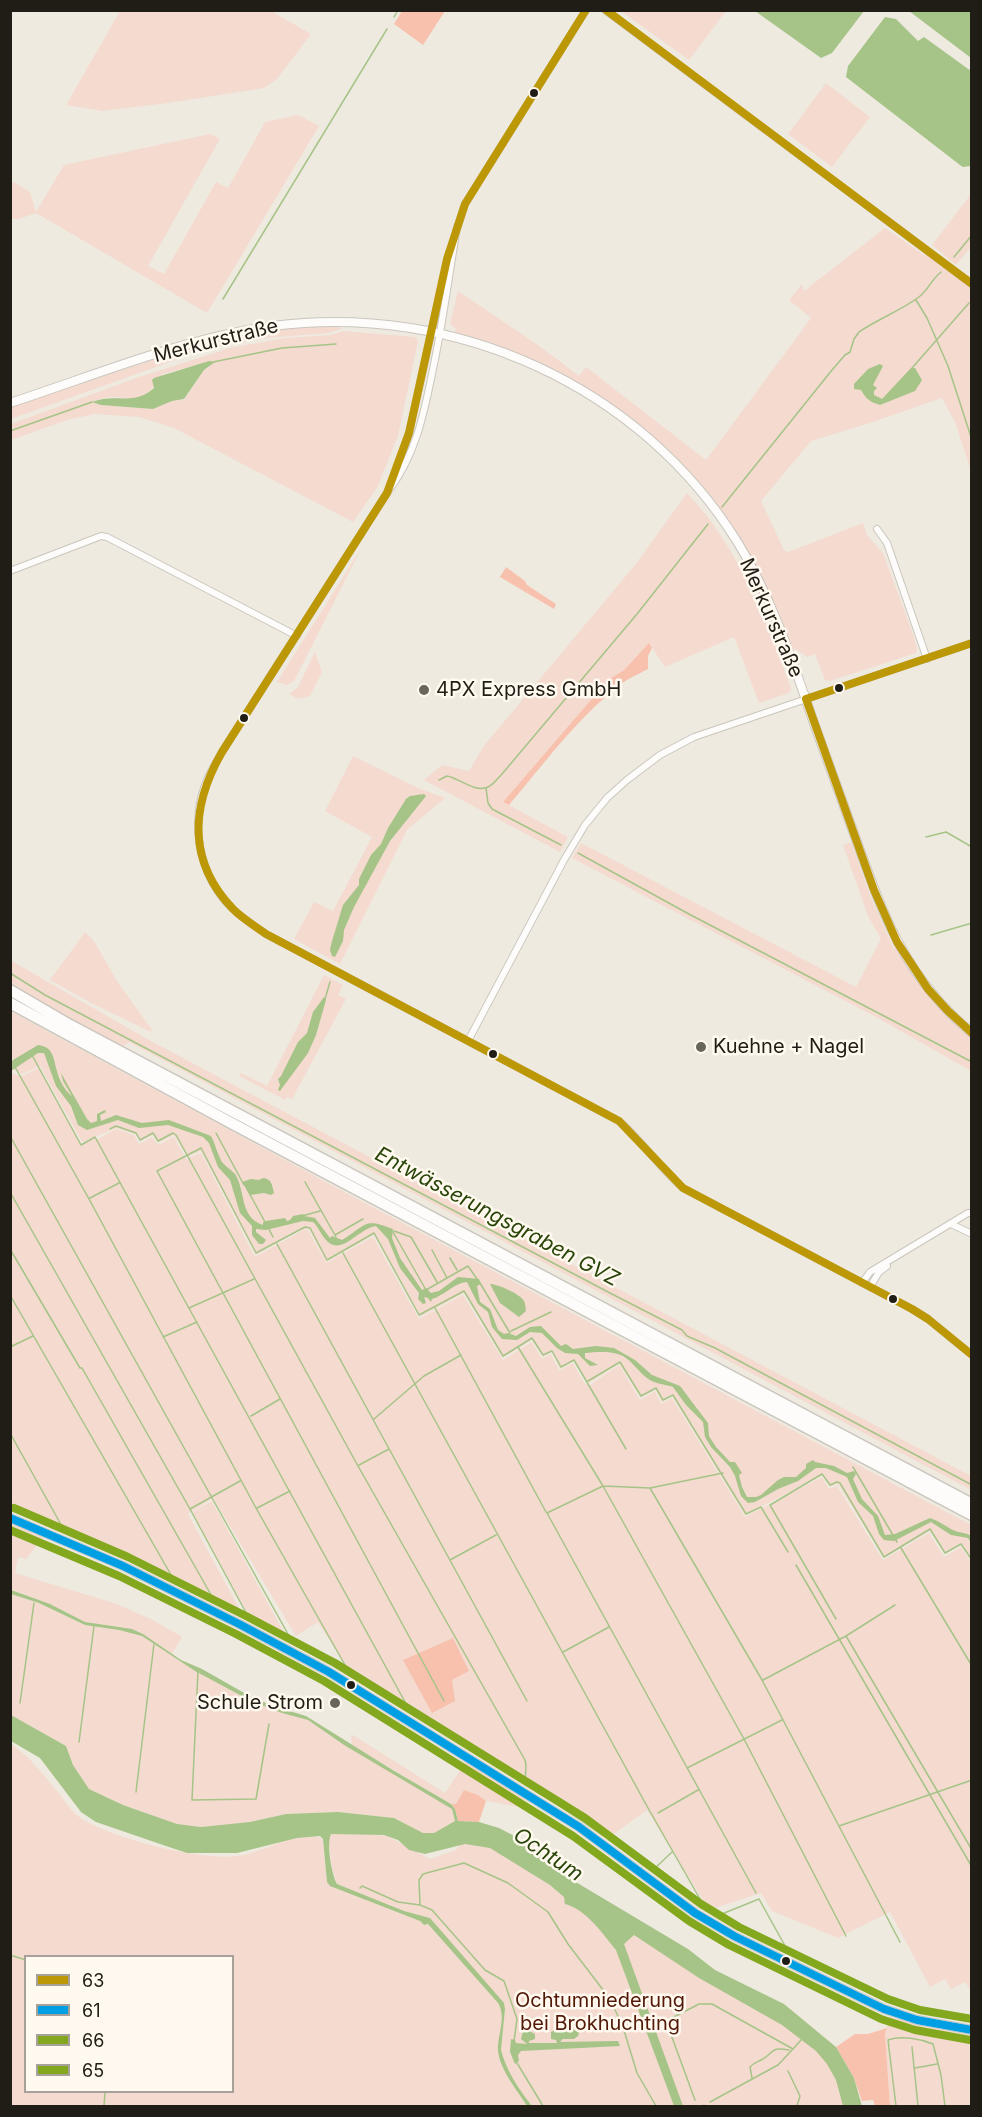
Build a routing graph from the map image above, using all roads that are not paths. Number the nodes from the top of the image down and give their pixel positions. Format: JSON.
{"nodes":[{"id":1,"x":586,"y":10,"type":"edge"},
{"id":2,"x":605,"y":10,"type":"edge"},
{"id":3,"x":457,"y":228,"type":"junction"},
{"id":4,"x":972,"y":284,"type":"edge"},
{"id":5,"x":432,"y":330,"type":"junction"},
{"id":6,"x":441,"y":332,"type":"junction"},
{"id":7,"x":10,"y":404,"type":"edge"},
{"id":8,"x":387,"y":493,"type":"junction"},
{"id":9,"x":877,"y":529,"type":"dead end"},
{"id":10,"x":10,"y":571,"type":"edge"},
{"id":11,"x":297,"y":636,"type":"junction"},
{"id":12,"x":972,"y":643,"type":"edge"},
{"id":13,"x":927,"y":659,"type":"junction"},
{"id":14,"x":806,"y":699,"type":"junction"},
{"id":15,"x":10,"y":990,"type":"edge"},
{"id":16,"x":10,"y":1003,"type":"edge"},
{"id":17,"x":972,"y":1033,"type":"edge"},
{"id":18,"x":468,"y":1041,"type":"junction"},
{"id":19,"x":972,"y":1213,"type":"edge"},
{"id":20,"x":951,"y":1224,"type":"junction"},
{"id":21,"x":972,"y":1234,"type":"edge"},
{"id":22,"x":894,"y":1259,"type":"junction"},
{"id":23,"x":862,"y":1283,"type":"junction"},
{"id":24,"x":870,"y":1287,"type":"junction"},
{"id":25,"x":972,"y":1355,"type":"edge"},
{"id":26,"x":972,"y":1504,"type":"edge"},
{"id":27,"x":972,"y":1515,"type":"edge"},
{"id":28,"x":10,"y":1518,"type":"edge"},
{"id":29,"x":972,"y":2030,"type":"edge"}],
"edges":[{"from":1,"to":3,"type":"street"},
{"from":2,"to":4,"type":"street"},
{"from":3,"to":5,"type":"street"},
{"from":3,"to":6,"type":"street"},
{"from":5,"to":6,"type":"street","name":"Merkurstraße"},
{"from":5,"to":7,"type":"street","name":"Merkurstraße"},
{"from":5,"to":8,"type":"street"},
{"from":6,"to":8,"type":"street"},
{"from":6,"to":14,"type":"street","name":"Merkurstraße"},
{"from":8,"to":11,"type":"street"},
{"from":9,"to":13,"type":"street"},
{"from":10,"to":11,"type":"street"},
{"from":11,"to":18,"type":"street"},
{"from":12,"to":13,"type":"street"},
{"from":13,"to":14,"type":"street"},
{"from":14,"to":17,"type":"street","name":"Merkurstraße"},
{"from":14,"to":18,"type":"street"},
{"from":15,"to":26,"type":"highway"},
{"from":16,"to":27,"type":"highway"},
{"from":18,"to":23,"type":"street"},
{"from":19,"to":20,"type":"street"},
{"from":20,"to":21,"type":"street"},
{"from":20,"to":22,"type":"street"},
{"from":22,"to":23,"type":"street"},
{"from":22,"to":24,"type":"street"},
{"from":23,"to":24,"type":"street"},
{"from":24,"to":25,"type":"street"},
{"from":28,"to":29,"type":"main road"}]}
